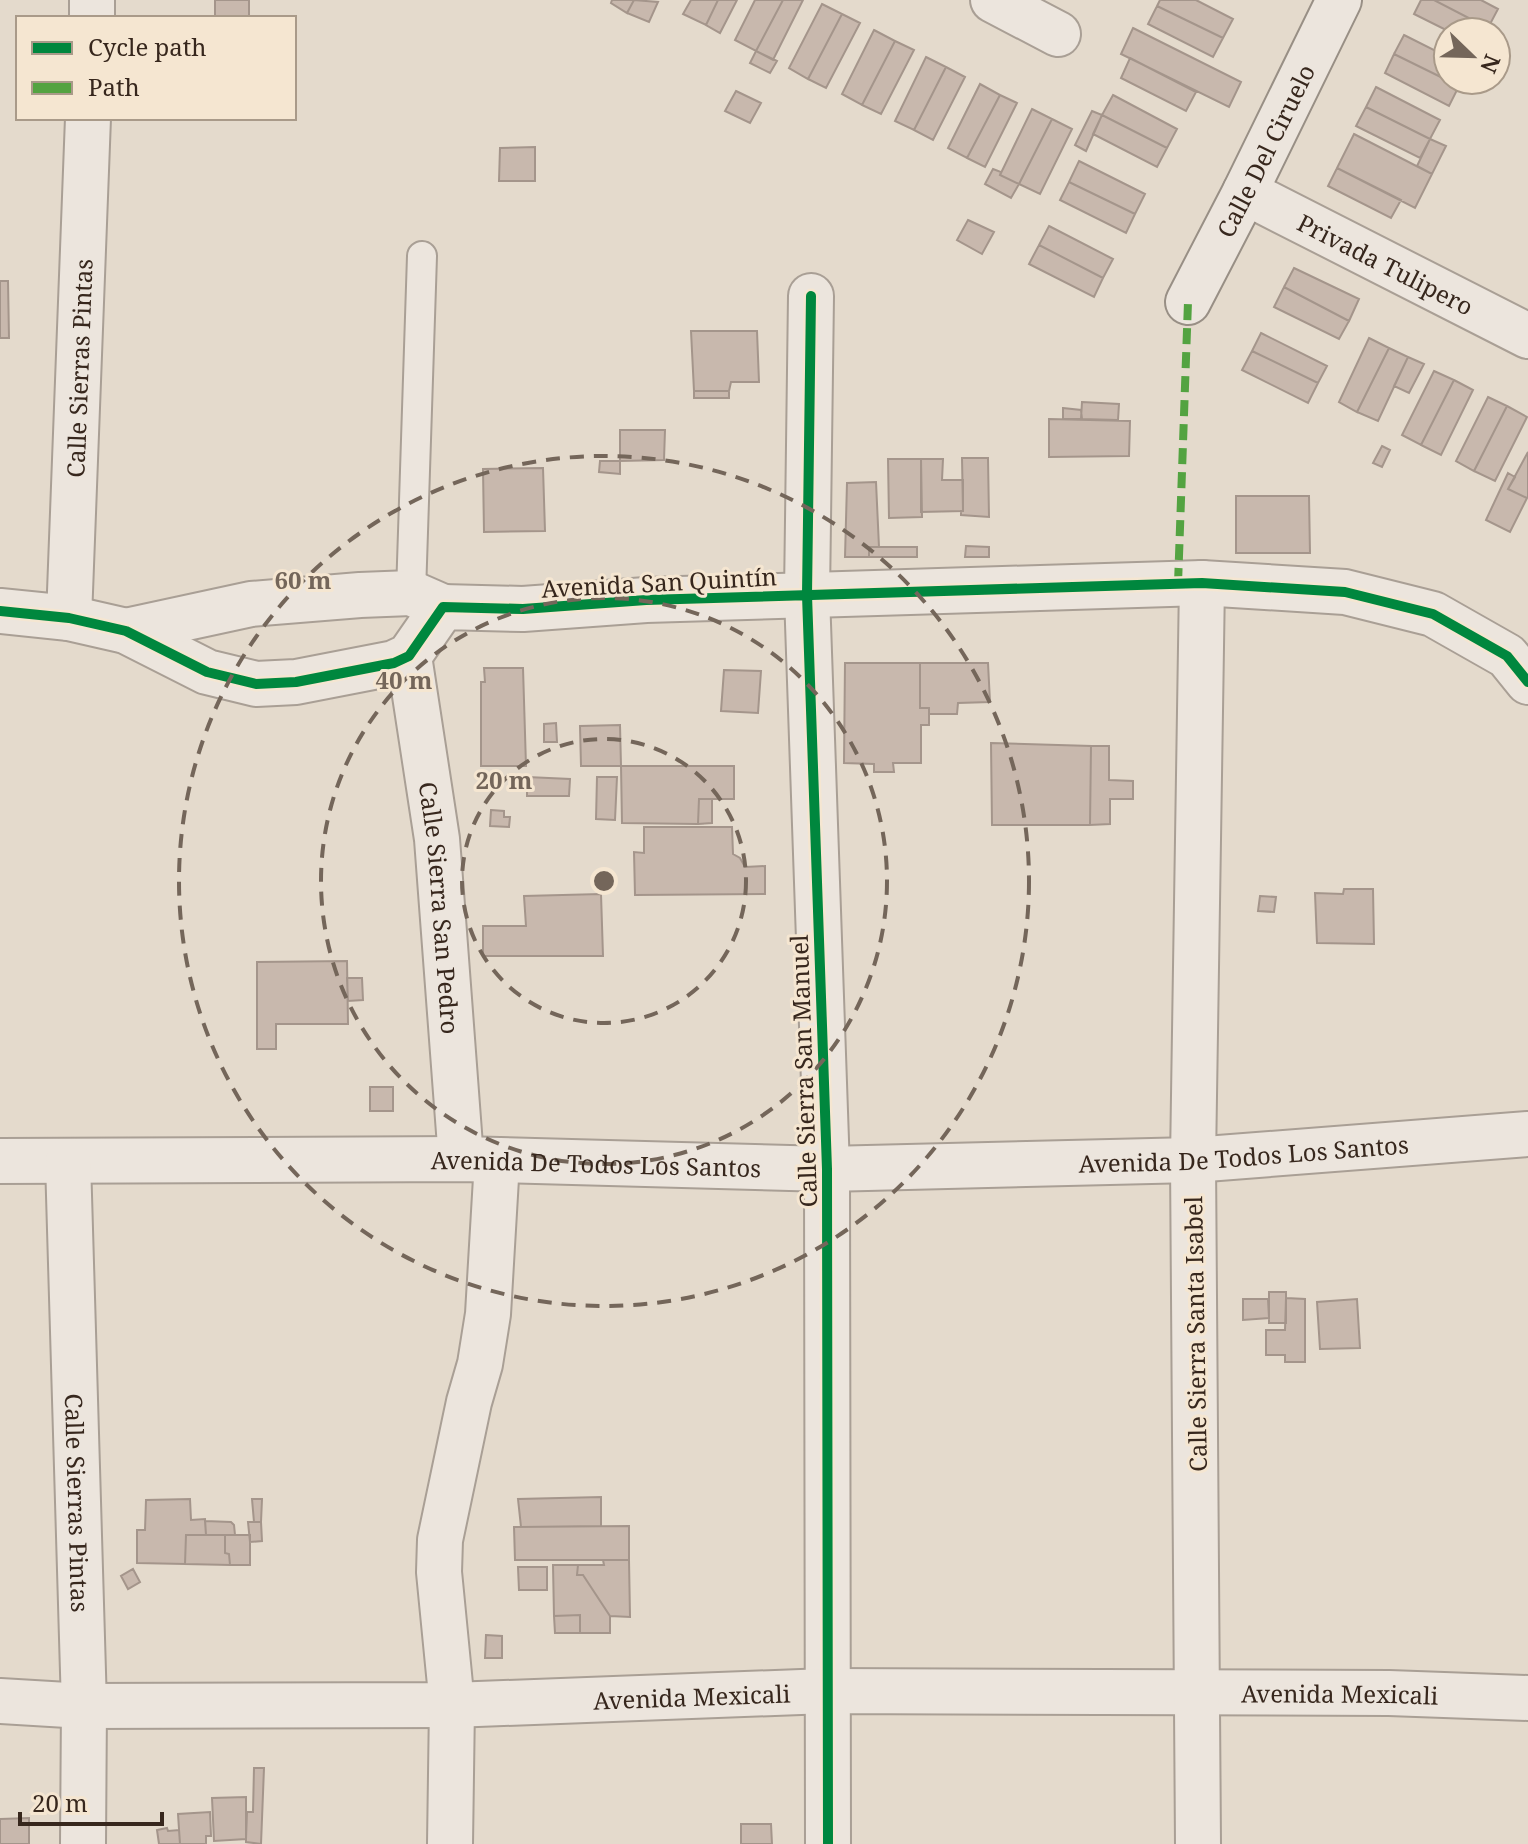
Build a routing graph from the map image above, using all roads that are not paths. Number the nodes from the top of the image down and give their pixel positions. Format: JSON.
{"nodes":[{"id":1,"x":993,"y":0,"type":"edge"},
{"id":2,"x":1339,"y":0,"type":"edge"},
{"id":3,"x":1058,"y":34,"type":"dead end"},
{"id":4,"x":88,"y":120,"type":"edge"},
{"id":5,"x":1245,"y":192,"type":"junction"},
{"id":6,"x":422,"y":256,"type":"dead end"},
{"id":7,"x":811,"y":296,"type":"dead end"},
{"id":8,"x":1188,"y":302,"type":"dead end"},
{"id":9,"x":1528,"y":336,"type":"edge"},
{"id":10,"x":1202,"y":583,"type":"junction"},
{"id":11,"x":807,"y":595,"type":"junction"},
{"id":12,"x":427,"y":600,"type":"junction"},
{"id":13,"x":0,"y":611,"type":"edge"},
{"id":14,"x":69,"y":618,"type":"junction"},
{"id":15,"x":126,"y":631,"type":"junction"},
{"id":16,"x":409,"y":656,"type":"junction"},
{"id":17,"x":1528,"y":682,"type":"edge"},
{"id":18,"x":1528,"y":1134,"type":"edge"},
{"id":19,"x":479,"y":1160,"type":"junction"},
{"id":20,"x":1193,"y":1160,"type":"junction"},
{"id":21,"x":0,"y":1161,"type":"edge"},
{"id":22,"x":68,"y":1161,"type":"junction"},
{"id":23,"x":827,"y":1169,"type":"junction"},
{"id":24,"x":827,"y":1691,"type":"junction"},
{"id":25,"x":1198,"y":1692,"type":"junction"},
{"id":26,"x":1528,"y":1698,"type":"edge"},
{"id":27,"x":0,"y":1701,"type":"edge"},
{"id":28,"x":452,"y":1705,"type":"junction"},
{"id":29,"x":84,"y":1706,"type":"junction"},
{"id":30,"x":83,"y":1844,"type":"edge"},
{"id":31,"x":450,"y":1844,"type":"edge"},
{"id":32,"x":828,"y":1844,"type":"edge"},
{"id":33,"x":1198,"y":1844,"type":"edge"}],
"edges":[{"from":1,"to":3,"type":"street"},
{"from":2,"to":5,"type":"street","name":"Calle Del Ciruelo"},
{"from":4,"to":14,"type":"street","name":"Calle Sierras Pintas"},
{"from":5,"to":8,"type":"street","name":"Calle Del Ciruelo"},
{"from":5,"to":9,"type":"street","name":"Privada Tulipero"},
{"from":6,"to":12,"type":"lane"},
{"from":7,"to":11,"type":"street","name":"Calle Sierra San Manuel"},
{"from":10,"to":11,"type":"street","name":"Avenida San Quintín"},
{"from":10,"to":17,"type":"street","name":"Avenida San Quintín"},
{"from":10,"to":20,"type":"street","name":"Calle Sierra Santa Isabel"},
{"from":11,"to":12,"type":"street","name":"Avenida San Quintín"},
{"from":11,"to":23,"type":"street","name":"Calle Sierra San Manuel"},
{"from":12,"to":15,"type":"street","name":"Avenida San Quintín"},
{"from":12,"to":16,"type":"street"},
{"from":13,"to":14,"type":"street"},
{"from":14,"to":15,"type":"street"},
{"from":15,"to":16,"type":"street"},
{"from":16,"to":19,"type":"street","name":"Calle Sierra San Pedro"},
{"from":18,"to":20,"type":"street","name":"Avenida De Todos Los Santos"},
{"from":19,"to":22,"type":"street","name":"Avenida De Todos Los Santos"},
{"from":19,"to":23,"type":"street","name":"Avenida De Todos Los Santos"},
{"from":19,"to":28,"type":"street","name":"Calle Sierra San Pedro"},
{"from":20,"to":23,"type":"street","name":"Avenida De Todos Los Santos"},
{"from":20,"to":25,"type":"street","name":"Calle Sierra Santa Isabel"},
{"from":21,"to":22,"type":"street","name":"Avenida De Todos Los Santos"},
{"from":22,"to":29,"type":"street","name":"Calle Sierras Pintas"},
{"from":23,"to":24,"type":"street","name":"Calle Sierra San Manuel"},
{"from":24,"to":25,"type":"street","name":"Avenida Mexicali"},
{"from":24,"to":28,"type":"street","name":"Avenida Mexicali"},
{"from":24,"to":32,"type":"street","name":"Calle Sierra San Manuel"},
{"from":25,"to":26,"type":"street","name":"Avenida Mexicali"},
{"from":25,"to":33,"type":"street","name":"Calle Sierra Santa Isabel"},
{"from":27,"to":29,"type":"street","name":"Avenida Mexicali"},
{"from":28,"to":29,"type":"street","name":"Avenida Mexicali"},
{"from":28,"to":31,"type":"street"},
{"from":29,"to":30,"type":"street","name":"Calle Sierras Pintas"}]}
